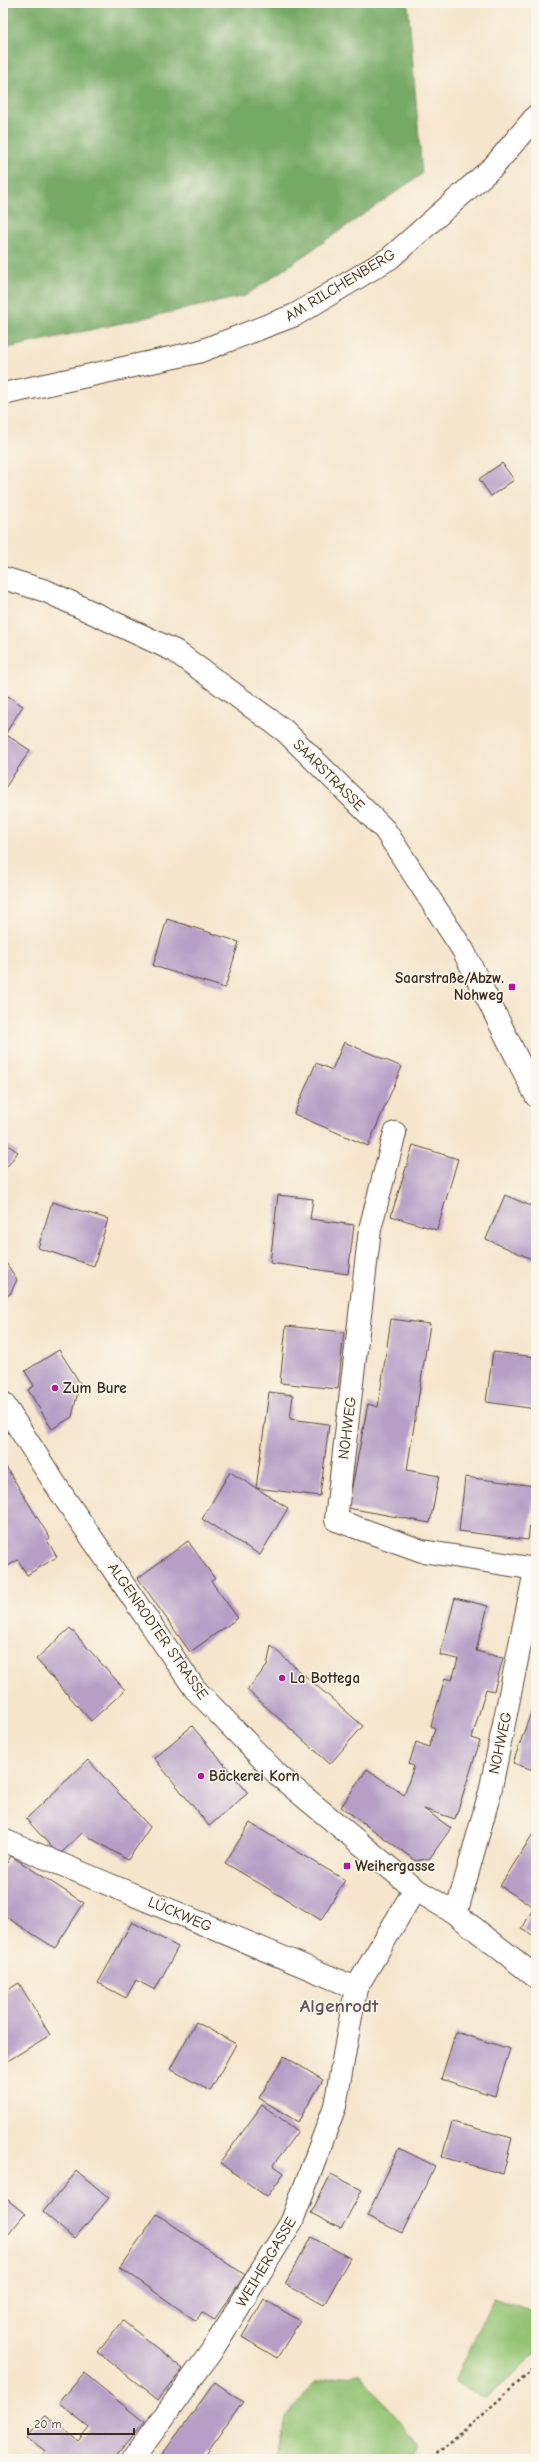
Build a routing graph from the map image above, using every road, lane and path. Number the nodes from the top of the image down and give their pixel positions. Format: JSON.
{"nodes":[{"id":1,"x":536,"y":116,"type":"edge"},
{"id":2,"x":3,"y":394,"type":"edge"},
{"id":3,"x":3,"y":578,"type":"edge"},
{"id":4,"x":536,"y":1096,"type":"edge"},
{"id":5,"x":395,"y":1133,"type":"dead end"},
{"id":6,"x":3,"y":1403,"type":"edge"},
{"id":7,"x":536,"y":1566,"type":"edge"},
{"id":8,"x":536,"y":1569,"type":"edge"},
{"id":9,"x":3,"y":1840,"type":"edge"},
{"id":10,"x":415,"y":1889,"type":"junction"},
{"id":11,"x":456,"y":1914,"type":"junction"},
{"id":12,"x":536,"y":1978,"type":"edge"},
{"id":13,"x":356,"y":1988,"type":"junction"},
{"id":14,"x":536,"y":2367,"type":"edge"},
{"id":15,"x":133,"y":2459,"type":"edge"},
{"id":16,"x":432,"y":2459,"type":"edge"}],
"edges":[{"from":1,"to":2,"type":"street","name":"AM RILCHENBERG"},
{"from":3,"to":4,"type":"street","name":"SAARSTRASSE"},
{"from":5,"to":8,"type":"street","name":"NOHWEG"},
{"from":6,"to":10,"type":"street","name":"ALGENRODTER STRASSE"},
{"from":7,"to":8,"type":"street","name":"NOHWEG"},
{"from":8,"to":11,"type":"street","name":"NOHWEG"},
{"from":9,"to":13,"type":"street","name":"LÜCKWEG"},
{"from":10,"to":11,"type":"street","name":"ALGENRODTER STRASSE"},
{"from":10,"to":13,"type":"street","name":"WEIHERGASSE"},
{"from":11,"to":12,"type":"street","name":"ALGENRODTER STRASSE"},
{"from":13,"to":15,"type":"street","name":"WEIHERGASSE"},
{"from":14,"to":16,"type":"path"}]}
